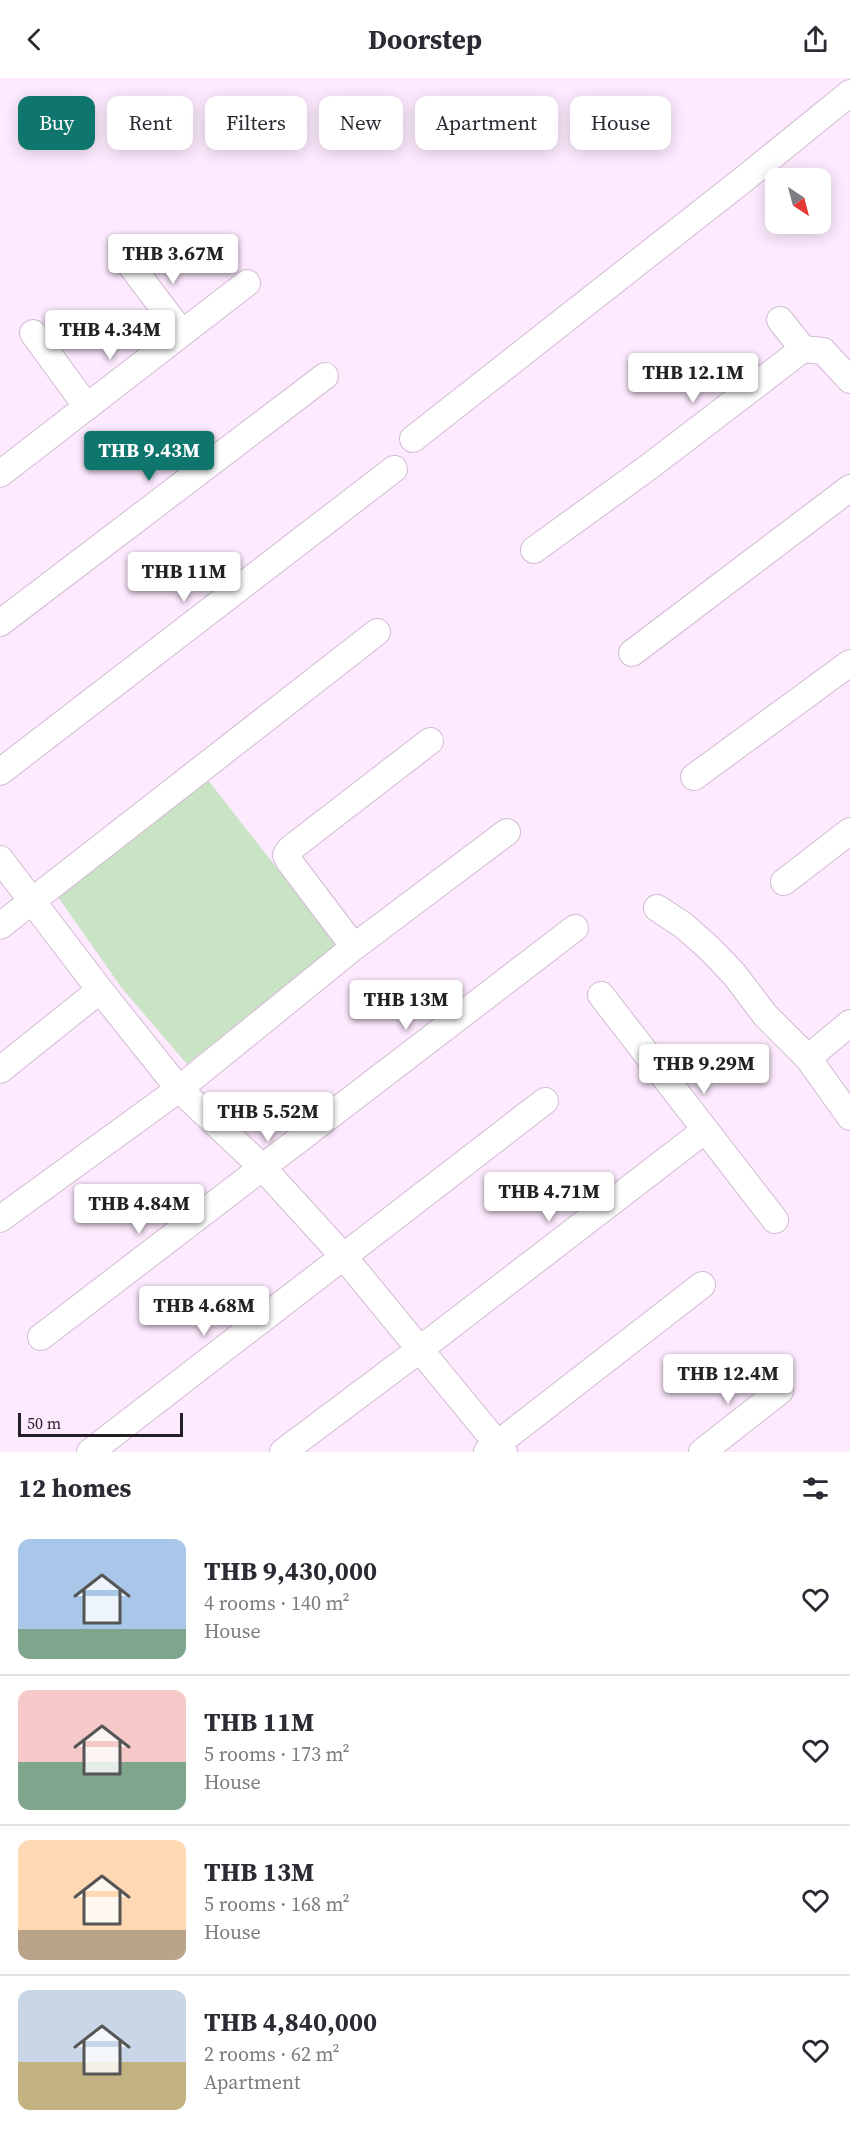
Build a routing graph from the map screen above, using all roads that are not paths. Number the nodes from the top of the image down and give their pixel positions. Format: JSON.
{"nodes":[{"id":1,"x":850,"y":93,"type":"edge"},
{"id":2,"x":129,"y":263,"type":"dead end"},
{"id":3,"x":247,"y":283,"type":"dead end"},
{"id":4,"x":780,"y":320,"type":"dead end"},
{"id":5,"x":33,"y":333,"type":"dead end"},
{"id":6,"x":182,"y":333,"type":"junction"},
{"id":7,"x":802,"y":348,"type":"junction"},
{"id":8,"x":325,"y":376,"type":"dead end"},
{"id":9,"x":850,"y":380,"type":"edge"},
{"id":10,"x":87,"y":406,"type":"junction"},
{"id":11,"x":413,"y":439,"type":"dead end"},
{"id":12,"x":394,"y":469,"type":"dead end"},
{"id":13,"x":0,"y":474,"type":"edge"},
{"id":14,"x":850,"y":488,"type":"edge"},
{"id":15,"x":534,"y":550,"type":"dead end"},
{"id":16,"x":0,"y":623,"type":"edge"},
{"id":17,"x":377,"y":632,"type":"dead end"},
{"id":18,"x":632,"y":653,"type":"dead end"},
{"id":19,"x":848,"y":667,"type":"edge"},
{"id":20,"x":430,"y":741,"type":"dead end"},
{"id":21,"x":0,"y":772,"type":"edge"},
{"id":22,"x":694,"y":777,"type":"dead end"},
{"id":23,"x":850,"y":831,"type":"edge"},
{"id":24,"x":507,"y":832,"type":"dead end"},
{"id":25,"x":0,"y":859,"type":"edge"},
{"id":26,"x":784,"y":882,"type":"dead end"},
{"id":27,"x":32,"y":902,"type":"junction"},
{"id":28,"x":657,"y":908,"type":"dead end"},
{"id":29,"x":0,"y":926,"type":"edge"},
{"id":30,"x":575,"y":928,"type":"dead end"},
{"id":31,"x":354,"y":947,"type":"junction"},
{"id":32,"x":100,"y":990,"type":"junction"},
{"id":33,"x":601,"y":995,"type":"dead end"},
{"id":34,"x":850,"y":1023,"type":"edge"},
{"id":35,"x":808,"y":1058,"type":"junction"},
{"id":36,"x":0,"y":1070,"type":"edge"},
{"id":37,"x":179,"y":1089,"type":"junction"},
{"id":38,"x":545,"y":1101,"type":"dead end"},
{"id":39,"x":850,"y":1117,"type":"edge"},
{"id":40,"x":704,"y":1131,"type":"junction"},
{"id":41,"x":262,"y":1167,"type":"junction"},
{"id":42,"x":0,"y":1219,"type":"edge"},
{"id":43,"x":775,"y":1220,"type":"dead end"},
{"id":44,"x":344,"y":1257,"type":"junction"},
{"id":45,"x":702,"y":1285,"type":"dead end"},
{"id":46,"x":41,"y":1337,"type":"dead end"},
{"id":47,"x":420,"y":1350,"type":"junction"},
{"id":48,"x":780,"y":1392,"type":"dead end"},
{"id":49,"x":496,"y":1449,"type":"edge"},
{"id":50,"x":90,"y":1452,"type":"edge"},
{"id":51,"x":283,"y":1452,"type":"edge"},
{"id":52,"x":702,"y":1452,"type":"edge"}],
"edges":[{"from":1,"to":11,"type":"street"},
{"from":2,"to":6,"type":"street"},
{"from":3,"to":6,"type":"street"},
{"from":4,"to":7,"type":"street"},
{"from":5,"to":10,"type":"street"},
{"from":6,"to":10,"type":"street"},
{"from":7,"to":9,"type":"street"},
{"from":7,"to":15,"type":"street"},
{"from":8,"to":16,"type":"street"},
{"from":10,"to":13,"type":"street"},
{"from":12,"to":21,"type":"street"},
{"from":14,"to":18,"type":"street"},
{"from":17,"to":27,"type":"street"},
{"from":19,"to":22,"type":"street"},
{"from":20,"to":31,"type":"street"},
{"from":23,"to":26,"type":"street"},
{"from":24,"to":31,"type":"street"},
{"from":25,"to":27,"type":"street"},
{"from":27,"to":29,"type":"street"},
{"from":27,"to":32,"type":"street"},
{"from":28,"to":35,"type":"street"},
{"from":30,"to":41,"type":"street"},
{"from":31,"to":37,"type":"street"},
{"from":32,"to":36,"type":"street"},
{"from":32,"to":37,"type":"street"},
{"from":33,"to":40,"type":"street"},
{"from":34,"to":35,"type":"street"},
{"from":35,"to":39,"type":"street"},
{"from":37,"to":41,"type":"street"},
{"from":37,"to":42,"type":"street"},
{"from":38,"to":44,"type":"street"},
{"from":40,"to":43,"type":"street"},
{"from":40,"to":47,"type":"street"},
{"from":41,"to":44,"type":"street"},
{"from":41,"to":46,"type":"street"},
{"from":44,"to":47,"type":"street"},
{"from":44,"to":50,"type":"street"},
{"from":45,"to":49,"type":"street"},
{"from":47,"to":49,"type":"street"},
{"from":47,"to":51,"type":"street"},
{"from":48,"to":52,"type":"street"}]}
